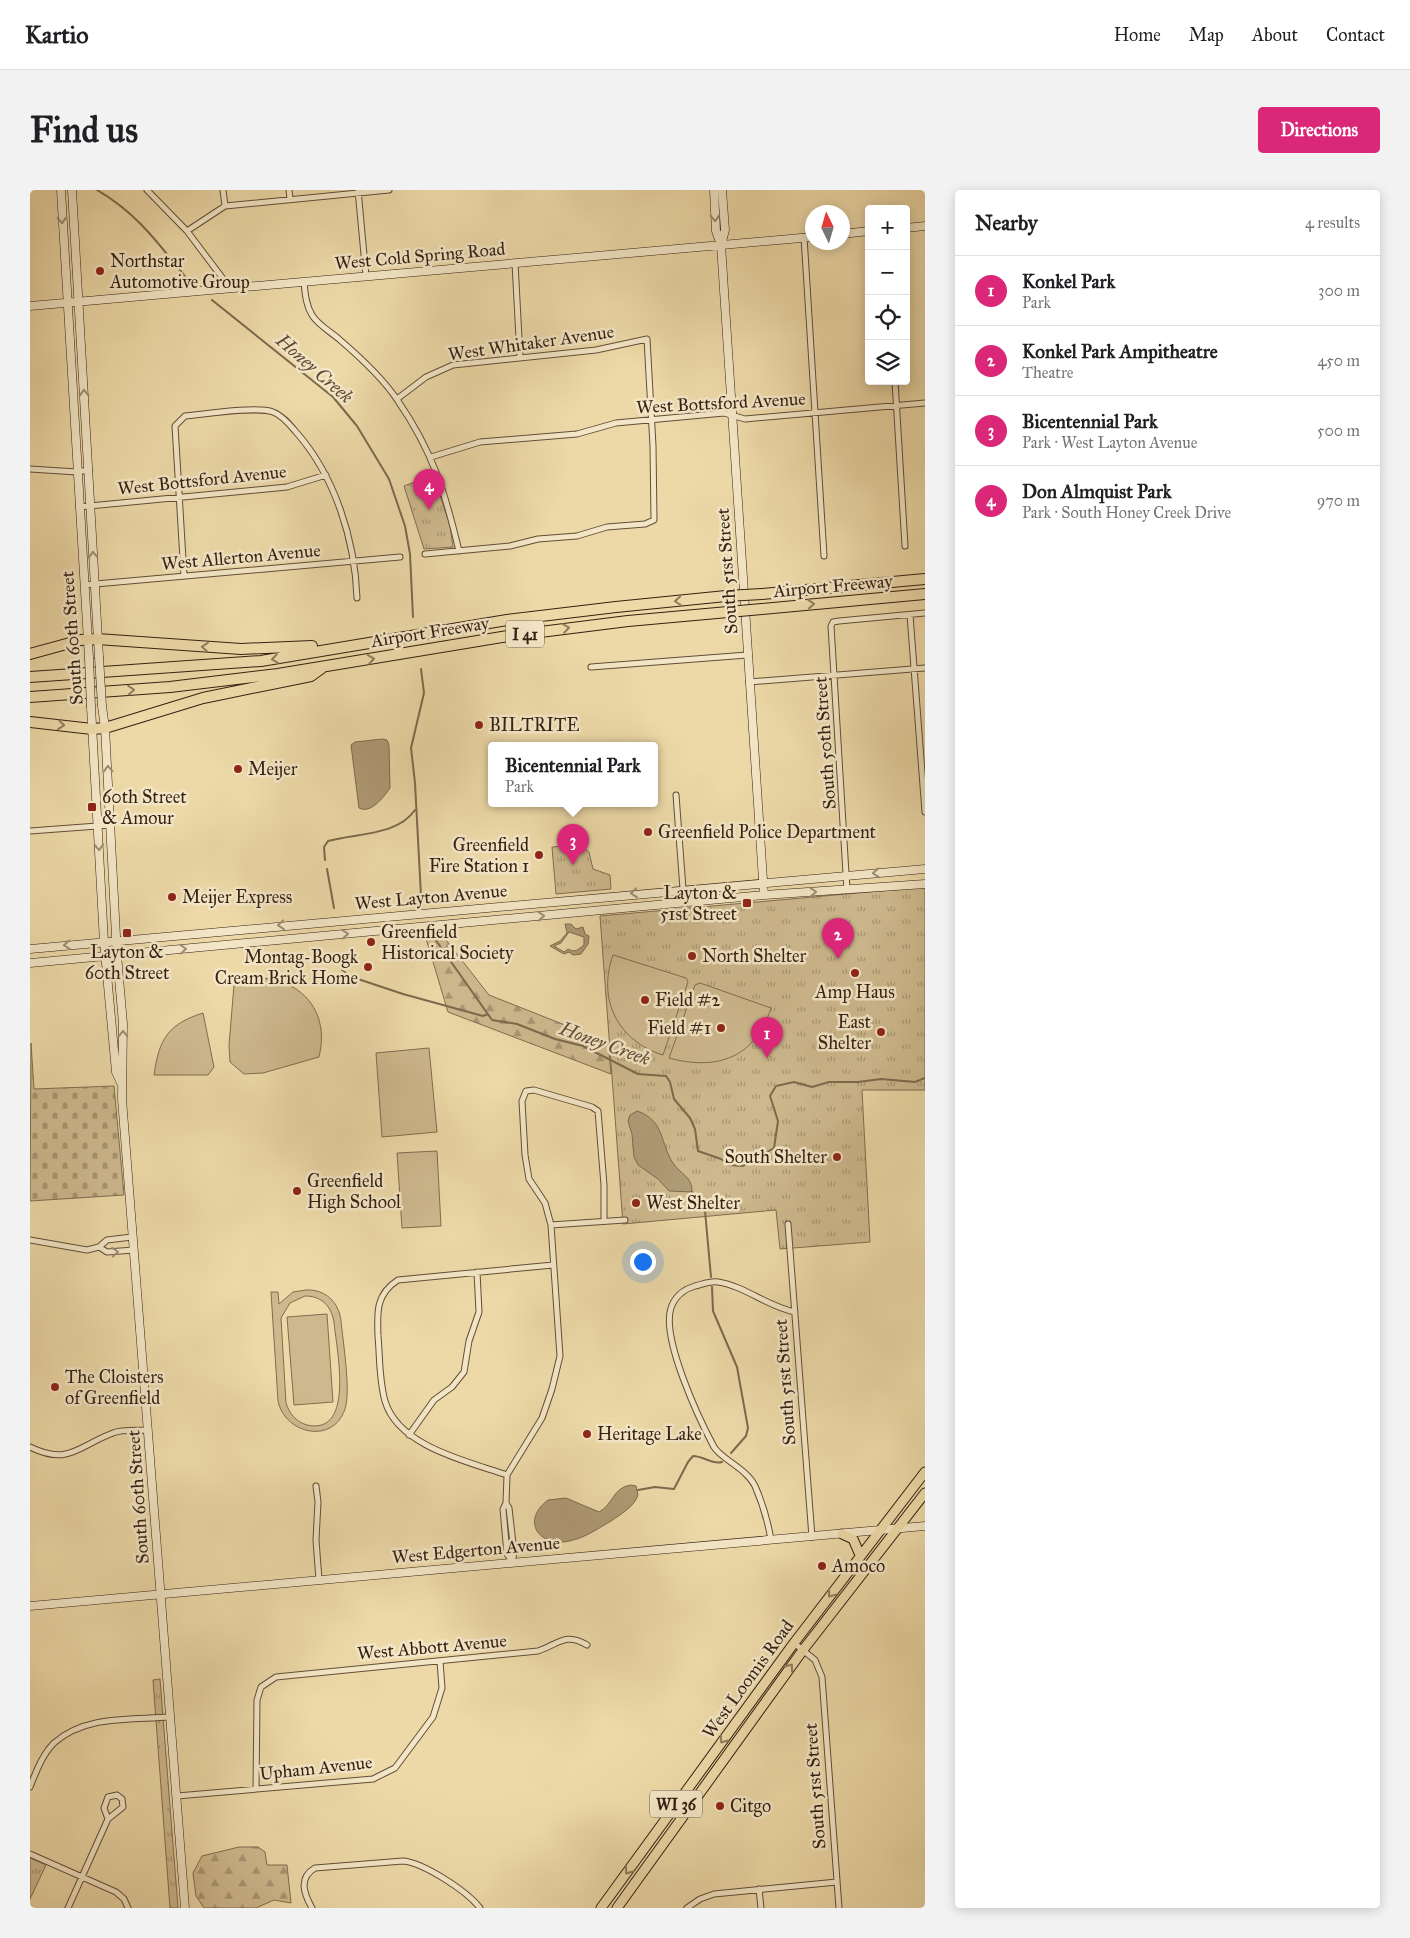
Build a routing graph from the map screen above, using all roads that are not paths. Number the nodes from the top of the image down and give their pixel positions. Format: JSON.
{"nodes":[{"id":1,"x":61,"y":190,"type":"edge"},
{"id":2,"x":72,"y":190,"type":"edge"},
{"id":3,"x":147,"y":190,"type":"edge"},
{"id":4,"x":223,"y":190,"type":"edge"},
{"id":5,"x":289,"y":190,"type":"edge"},
{"id":6,"x":389,"y":190,"type":"edge"},
{"id":7,"x":714,"y":190,"type":"edge"},
{"id":8,"x":722,"y":190,"type":"edge"},
{"id":9,"x":358,"y":191,"type":"edge"},
{"id":10,"x":290,"y":199,"type":"junction"},
{"id":11,"x":225,"y":206,"type":"junction"},
{"id":12,"x":925,"y":226,"type":"edge"},
{"id":13,"x":910,"y":228,"type":"edge"},
{"id":14,"x":187,"y":231,"type":"junction"},
{"id":15,"x":865,"y":232,"type":"edge"},
{"id":16,"x":850,"y":233,"type":"edge"},
{"id":17,"x":804,"y":237,"type":"joint"},
{"id":18,"x":721,"y":244,"type":"junction"},
{"id":19,"x":64,"y":250,"type":"junction"},
{"id":20,"x":515,"y":263,"type":"junction"},
{"id":21,"x":76,"y":266,"type":"junction"},
{"id":22,"x":366,"y":276,"type":"junction"},
{"id":23,"x":304,"y":282,"type":"junction"},
{"id":24,"x":230,"y":288,"type":"junction"},
{"id":25,"x":79,"y":301,"type":"junction"},
{"id":26,"x":67,"y":302,"type":"junction"},
{"id":27,"x":30,"y":306,"type":"edge"},
{"id":28,"x":520,"y":357,"type":"junction"},
{"id":29,"x":895,"y":385,"type":"edge"},
{"id":30,"x":397,"y":399,"type":"junction"},
{"id":31,"x":925,"y":403,"type":"edge"},
{"id":32,"x":897,"y":406,"type":"junction"},
{"id":33,"x":815,"y":413,"type":"junction"},
{"id":34,"x":733,"y":416,"type":"junction"},
{"id":35,"x":652,"y":419,"type":"junction"},
{"id":36,"x":432,"y":457,"type":"junction"},
{"id":37,"x":30,"y":469,"type":"edge"},
{"id":38,"x":89,"y":470,"type":"junction"},
{"id":39,"x":77,"y":472,"type":"junction"},
{"id":40,"x":326,"y":475,"type":"junction"},
{"id":41,"x":180,"y":497,"type":"junction"},
{"id":42,"x":91,"y":505,"type":"junction"},
{"id":43,"x":79,"y":507,"type":"junction"},
{"id":44,"x":905,"y":546,"type":"dead end"},
{"id":45,"x":459,"y":551,"type":"junction"},
{"id":46,"x":425,"y":554,"type":"dead end"},
{"id":47,"x":400,"y":556,"type":"dead end"},
{"id":48,"x":824,"y":556,"type":"dead end"},
{"id":49,"x":354,"y":560,"type":"junction"},
{"id":50,"x":925,"y":572,"type":"edge"},
{"id":51,"x":184,"y":576,"type":"junction"},
{"id":52,"x":925,"y":579,"type":"edge"},
{"id":53,"x":900,"y":581,"type":"junction"},
{"id":54,"x":94,"y":584,"type":"junction"},
{"id":55,"x":84,"y":585,"type":"junction"},
{"id":56,"x":925,"y":594,"type":"edge"},
{"id":57,"x":357,"y":598,"type":"dead end"},
{"id":58,"x":925,"y":614,"type":"edge"},
{"id":59,"x":910,"y":615,"type":"junction"},
{"id":60,"x":409,"y":636,"type":"junction"},
{"id":61,"x":92,"y":639,"type":"junction"},
{"id":62,"x":30,"y":654,"type":"edge"},
{"id":63,"x":747,"y":655,"type":"junction"},
{"id":64,"x":323,"y":666,"type":"junction"},
{"id":65,"x":591,"y":667,"type":"dead end"},
{"id":66,"x":925,"y":668,"type":"edge"},
{"id":67,"x":914,"y":669,"type":"junction"},
{"id":68,"x":834,"y":674,"type":"junction"},
{"id":69,"x":30,"y":677,"type":"edge"},
{"id":70,"x":750,"y":682,"type":"junction"},
{"id":71,"x":30,"y":697,"type":"edge"},
{"id":72,"x":30,"y":722,"type":"edge"},
{"id":73,"x":105,"y":728,"type":"junction"},
{"id":74,"x":92,"y":729,"type":"junction"},
{"id":75,"x":676,"y":795,"type":"dead end"},
{"id":76,"x":925,"y":812,"type":"edge"},
{"id":77,"x":110,"y":825,"type":"junction"},
{"id":78,"x":98,"y":826,"type":"junction"},
{"id":79,"x":30,"y":831,"type":"edge"},
{"id":80,"x":925,"y":869,"type":"edge"},
{"id":81,"x":847,"y":876,"type":"junction"},
{"id":82,"x":763,"y":882,"type":"junction"},
{"id":83,"x":925,"y":884,"type":"edge"},
{"id":84,"x":114,"y":888,"type":"junction"},
{"id":85,"x":101,"y":889,"type":"junction"},
{"id":86,"x":683,"y":889,"type":"junction"},
{"id":87,"x":847,"y":890,"type":"junction"},
{"id":88,"x":764,"y":895,"type":"junction"},
{"id":89,"x":117,"y":940,"type":"junction"},
{"id":90,"x":104,"y":942,"type":"junction"},
{"id":91,"x":30,"y":949,"type":"edge"},
{"id":92,"x":117,"y":955,"type":"junction"},
{"id":93,"x":105,"y":956,"type":"junction"},
{"id":94,"x":30,"y":963,"type":"edge"},
{"id":95,"x":121,"y":998,"type":"junction"},
{"id":96,"x":109,"y":999,"type":"junction"},
{"id":97,"x":121,"y":1083,"type":"junction"},
{"id":98,"x":625,"y":1220,"type":"dead end"},
{"id":99,"x":604,"y":1221,"type":"junction"},
{"id":100,"x":788,"y":1224,"type":"dead end"},
{"id":101,"x":551,"y":1226,"type":"junction"},
{"id":102,"x":132,"y":1237,"type":"junction"},
{"id":103,"x":30,"y":1240,"type":"edge"},
{"id":104,"x":98,"y":1247,"type":"junction"},
{"id":105,"x":134,"y":1250,"type":"junction"},
{"id":106,"x":553,"y":1265,"type":"junction"},
{"id":107,"x":477,"y":1272,"type":"junction"},
{"id":108,"x":795,"y":1312,"type":"junction"},
{"id":109,"x":148,"y":1430,"type":"junction"},
{"id":110,"x":409,"y":1435,"type":"junction"},
{"id":111,"x":30,"y":1447,"type":"edge"},
{"id":112,"x":925,"y":1472,"type":"edge"},
{"id":113,"x":506,"y":1475,"type":"junction"},
{"id":114,"x":316,"y":1486,"type":"dead end"},
{"id":115,"x":925,"y":1493,"type":"edge"},
{"id":116,"x":908,"y":1494,"type":"junction"},
{"id":117,"x":917,"y":1502,"type":"junction"},
{"id":118,"x":925,"y":1526,"type":"edge"},
{"id":119,"x":897,"y":1528,"type":"junction"},
{"id":120,"x":878,"y":1530,"type":"junction"},
{"id":121,"x":842,"y":1534,"type":"junction"},
{"id":122,"x":812,"y":1537,"type":"junction"},
{"id":123,"x":771,"y":1540,"type":"junction"},
{"id":124,"x":859,"y":1556,"type":"junction"},
{"id":125,"x":512,"y":1562,"type":"junction"},
{"id":126,"x":867,"y":1566,"type":"junction"},
{"id":127,"x":319,"y":1580,"type":"junction"},
{"id":128,"x":160,"y":1594,"type":"junction"},
{"id":129,"x":30,"y":1606,"type":"edge"},
{"id":130,"x":794,"y":1643,"type":"junction"},
{"id":131,"x":587,"y":1645,"type":"dead end"},
{"id":132,"x":803,"y":1650,"type":"junction"},
{"id":133,"x":440,"y":1661,"type":"junction"},
{"id":134,"x":169,"y":1716,"type":"junction"},
{"id":135,"x":30,"y":1787,"type":"edge"},
{"id":136,"x":256,"y":1788,"type":"junction"},
{"id":137,"x":177,"y":1796,"type":"junction"},
{"id":138,"x":675,"y":1806,"type":"junction"},
{"id":139,"x":685,"y":1813,"type":"junction"},
{"id":140,"x":108,"y":1819,"type":"junction"},
{"id":141,"x":30,"y":1854,"type":"edge"},
{"id":142,"x":81,"y":1876,"type":"junction"},
{"id":143,"x":837,"y":1882,"type":"junction"},
{"id":144,"x":759,"y":1890,"type":"junction"},
{"id":145,"x":68,"y":1908,"type":"edge"},
{"id":146,"x":128,"y":1908,"type":"edge"},
{"id":147,"x":185,"y":1908,"type":"edge"},
{"id":148,"x":312,"y":1908,"type":"edge"},
{"id":149,"x":480,"y":1908,"type":"edge"},
{"id":150,"x":601,"y":1908,"type":"edge"},
{"id":151,"x":616,"y":1908,"type":"edge"},
{"id":152,"x":687,"y":1908,"type":"edge"},
{"id":153,"x":760,"y":1908,"type":"edge"},
{"id":154,"x":839,"y":1908,"type":"edge"}],
"edges":[{"from":1,"to":19,"type":"street","name":"South 60th Street","one_way":true},
{"from":2,"to":21,"type":"street","name":"South 60th Street"},
{"from":3,"to":14,"type":"street"},
{"from":4,"to":11,"type":"street"},
{"from":5,"to":10,"type":"street"},
{"from":6,"to":9,"type":"street"},
{"from":7,"to":18,"type":"street","name":"South 51st Street","one_way":true},
{"from":8,"to":18,"type":"street","name":"South 51st Street"},
{"from":9,"to":10,"type":"street"},
{"from":9,"to":22,"type":"street"},
{"from":10,"to":11,"type":"street"},
{"from":11,"to":14,"type":"street"},
{"from":12,"to":13,"type":"street"},
{"from":14,"to":24,"type":"street"},
{"from":15,"to":16,"type":"street"},
{"from":17,"to":18,"type":"street","name":"West Cold Spring Road"},
{"from":17,"to":33,"type":"street"},
{"from":18,"to":20,"type":"street","name":"West Cold Spring Road"},
{"from":18,"to":34,"type":"street","name":"South 51st Street"},
{"from":19,"to":21,"type":"street"},
{"from":19,"to":26,"type":"street","name":"South 60th Street"},
{"from":20,"to":22,"type":"street","name":"West Cold Spring Road"},
{"from":20,"to":28,"type":"street"},
{"from":21,"to":25,"type":"street","name":"South 60th Street"},
{"from":22,"to":23,"type":"street","name":"West Cold Spring Road"},
{"from":23,"to":24,"type":"street","name":"West Cold Spring Road"},
{"from":23,"to":30,"type":"street"},
{"from":24,"to":25,"type":"street","name":"West Cold Spring Road"},
{"from":25,"to":26,"type":"street","name":"West Cold Spring Road"},
{"from":38,"to":25,"type":"street","name":"South 60th Street","one_way":true},
{"from":26,"to":27,"type":"street","name":"West Cold Spring Road"},
{"from":26,"to":39,"type":"street","name":"South 60th Street"},
{"from":28,"to":30,"type":"street","name":"West Whitaker Avenue"},
{"from":28,"to":35,"type":"street","name":"West Whitaker Avenue"},
{"from":29,"to":32,"type":"street"},
{"from":30,"to":36,"type":"street"},
{"from":31,"to":32,"type":"street","name":"West Bottsford Avenue"},
{"from":32,"to":33,"type":"street","name":"West Bottsford Avenue"},
{"from":32,"to":44,"type":"street"},
{"from":33,"to":34,"type":"street","name":"West Bottsford Avenue"},
{"from":33,"to":48,"type":"street"},
{"from":34,"to":35,"type":"street","name":"West Bottsford Avenue"},
{"from":34,"to":63,"type":"street","name":"South 51st Street"},
{"from":35,"to":36,"type":"street","name":"West Bottsford Avenue"},
{"from":35,"to":45,"type":"street"},
{"from":36,"to":45,"type":"street"},
{"from":37,"to":39,"type":"street"},
{"from":38,"to":39,"type":"street"},
{"from":38,"to":42,"type":"street","name":"South 60th Street"},
{"from":39,"to":43,"type":"street","name":"South 60th Street"},
{"from":40,"to":41,"type":"street","name":"West Bottsford Avenue"},
{"from":40,"to":41,"type":"street"},
{"from":40,"to":49,"type":"street"},
{"from":41,"to":42,"type":"street","name":"West Bottsford Avenue"},
{"from":41,"to":51,"type":"street"},
{"from":42,"to":43,"type":"street","name":"West Bottsford Avenue"},
{"from":54,"to":42,"type":"street","name":"South 60th Street","one_way":true},
{"from":43,"to":55,"type":"street","name":"South 60th Street"},
{"from":45,"to":46,"type":"street"},
{"from":47,"to":49,"type":"street","name":"West Allerton Avenue"},
{"from":49,"to":51,"type":"street","name":"West Allerton Avenue"},
{"from":49,"to":57,"type":"street"},
{"from":50,"to":53,"type":"highway"},
{"from":51,"to":54,"type":"street","name":"West Allerton Avenue"},
{"from":52,"to":53,"type":"highway","name":"Airport Freeway","number":"I 41"},
{"from":53,"to":60,"type":"highway","name":"Airport Freeway","number":"I 41","one_way":true,"bridge":true},
{"from":54,"to":55,"type":"street","name":"West Allerton Avenue"},
{"from":54,"to":61,"type":"street","name":"South 60th Street"},
{"from":55,"to":61,"type":"street","name":"South 60th Street"},
{"from":64,"to":56,"type":"highway","name":"Airport Freeway","number":"I 41","one_way":true,"bridge":true},
{"from":58,"to":59,"type":"street"},
{"from":59,"to":67,"type":"street"},
{"from":59,"to":68,"type":"street","name":"South 50th Street"},
{"from":60,"to":61,"type":"highway","one_way":true},
{"from":60,"to":69,"type":"highway","name":"Airport Freeway","number":"I 41","one_way":true},
{"from":61,"to":62,"type":"highway"},
{"from":61,"to":73,"type":"street","name":"South 60th Street","bridge":true},
{"from":61,"to":74,"type":"street","name":"South 60th Street","bridge":true},
{"from":63,"to":65,"type":"street"},
{"from":63,"to":70,"type":"street","name":"South 51st Street"},
{"from":71,"to":64,"type":"highway","name":"Airport Freeway","number":"I 41","one_way":true},
{"from":64,"to":73,"type":"highway"},
{"from":66,"to":67,"type":"street"},
{"from":67,"to":68,"type":"street"},
{"from":67,"to":76,"type":"street"},
{"from":68,"to":70,"type":"street"},
{"from":68,"to":81,"type":"street","name":"South 50th Street"},
{"from":70,"to":82,"type":"street","name":"South 51st Street"},
{"from":72,"to":74,"type":"highway","one_way":true},
{"from":73,"to":74,"type":"highway"},
{"from":77,"to":73,"type":"street","name":"South 60th Street","one_way":true},
{"from":74,"to":78,"type":"street","name":"South 60th Street"},
{"from":75,"to":86,"type":"street"},
{"from":77,"to":78,"type":"street"},
{"from":77,"to":84,"type":"street","name":"South 60th Street"},
{"from":78,"to":79,"type":"street"},
{"from":78,"to":85,"type":"street","name":"South 60th Street","one_way":true},
{"from":80,"to":81,"type":"street","name":"West Layton Avenue","one_way":true},
{"from":81,"to":82,"type":"street","name":"West Layton Avenue"},
{"from":81,"to":87,"type":"street","name":"South 50th Street"},
{"from":82,"to":86,"type":"street","name":"West Layton Avenue"},
{"from":82,"to":88,"type":"street","name":"South 51st Street"},
{"from":83,"to":87,"type":"street","name":"West Layton Avenue"},
{"from":84,"to":85,"type":"street"},
{"from":84,"to":89,"type":"street","name":"South 60th Street"},
{"from":85,"to":90,"type":"street","name":"South 60th Street"},
{"from":86,"to":89,"type":"street","name":"West Layton Avenue","one_way":true},
{"from":88,"to":87,"type":"street","name":"West Layton Avenue","one_way":true},
{"from":92,"to":88,"type":"street","name":"West Layton Avenue","one_way":true},
{"from":89,"to":90,"type":"street","name":"West Layton Avenue"},
{"from":89,"to":92,"type":"street","name":"South 60th Street"},
{"from":90,"to":91,"type":"street","name":"West Layton Avenue","one_way":true},
{"from":90,"to":93,"type":"street","name":"South 60th Street"},
{"from":92,"to":93,"type":"street","name":"West Layton Avenue"},
{"from":92,"to":95,"type":"street","name":"South 60th Street"},
{"from":93,"to":94,"type":"street","name":"West Layton Avenue"},
{"from":93,"to":96,"type":"street","name":"South 60th Street"},
{"from":95,"to":96,"type":"street"},
{"from":97,"to":95,"type":"street","name":"South 60th Street","one_way":true},
{"from":96,"to":97,"type":"street","name":"South 60th Street"},
{"from":97,"to":102,"type":"street","name":"South 60th Street"},
{"from":98,"to":99,"type":"street"},
{"from":99,"to":101,"type":"street"},
{"from":99,"to":101,"type":"street"},
{"from":100,"to":108,"type":"street","name":"South 51st Street"},
{"from":101,"to":106,"type":"street"},
{"from":102,"to":104,"type":"street"},
{"from":102,"to":105,"type":"street","name":"South 60th Street"},
{"from":103,"to":104,"type":"street"},
{"from":104,"to":105,"type":"street","one_way":true},
{"from":105,"to":109,"type":"street","name":"South 60th Street"},
{"from":106,"to":107,"type":"street"},
{"from":106,"to":113,"type":"street"},
{"from":107,"to":110,"type":"street"},
{"from":107,"to":110,"type":"street"},
{"from":108,"to":122,"type":"street","name":"South 51st Street"},
{"from":108,"to":123,"type":"street"},
{"from":109,"to":111,"type":"street"},
{"from":109,"to":128,"type":"street","name":"South 60th Street"},
{"from":110,"to":113,"type":"street"},
{"from":112,"to":116,"type":"main road","name":"West Loomis Road","number":"WI 36"},
{"from":113,"to":125,"type":"street"},
{"from":114,"to":127,"type":"street"},
{"from":115,"to":117,"type":"main road","name":"West Loomis Road","number":"WI 36"},
{"from":116,"to":117,"type":"main road"},
{"from":116,"to":120,"type":"main road","name":"West Loomis Road","number":"WI 36"},
{"from":117,"to":119,"type":"main road","name":"West Loomis Road","number":"WI 36"},
{"from":118,"to":119,"type":"street","name":"West Edgerton Avenue"},
{"from":119,"to":120,"type":"street","name":"West Edgerton Avenue"},
{"from":119,"to":126,"type":"main road","name":"West Loomis Road","number":"WI 36"},
{"from":120,"to":121,"type":"street","name":"West Edgerton Avenue"},
{"from":120,"to":124,"type":"main road","name":"West Loomis Road","number":"WI 36"},
{"from":121,"to":122,"type":"street","name":"West Edgerton Avenue"},
{"from":121,"to":124,"type":"main road"},
{"from":122,"to":123,"type":"street","name":"West Edgerton Avenue"},
{"from":123,"to":125,"type":"street","name":"West Edgerton Avenue"},
{"from":124,"to":126,"type":"main road"},
{"from":124,"to":130,"type":"main road","name":"West Loomis Road","number":"WI 36","one_way":true},
{"from":125,"to":127,"type":"street","name":"West Edgerton Avenue"},
{"from":126,"to":132,"type":"main road","name":"West Loomis Road","number":"WI 36"},
{"from":127,"to":128,"type":"street","name":"West Edgerton Avenue"},
{"from":128,"to":129,"type":"street","name":"West Edgerton Avenue"},
{"from":128,"to":134,"type":"street","name":"South 60th Street"},
{"from":130,"to":132,"type":"street","name":"South 51st Street"},
{"from":130,"to":138,"type":"main road","name":"West Loomis Road","number":"WI 36","one_way":true},
{"from":131,"to":133,"type":"street","name":"West Abbott Avenue"},
{"from":139,"to":132,"type":"main road","name":"West Loomis Road","number":"WI 36","one_way":true},
{"from":132,"to":143,"type":"street","name":"South 51st Street"},
{"from":133,"to":136,"type":"street","name":"Upham Avenue"},
{"from":133,"to":136,"type":"street","name":"West Abbott Avenue"},
{"from":134,"to":135,"type":"street"},
{"from":134,"to":137,"type":"street","name":"South 60th Street"},
{"from":136,"to":137,"type":"street","name":"Upham Avenue"},
{"from":137,"to":147,"type":"street","name":"South 60th Street"},
{"from":138,"to":139,"type":"main road"},
{"from":138,"to":150,"type":"main road","name":"West Loomis Road","number":"WI 36","one_way":true},
{"from":139,"to":151,"type":"main road","name":"West Loomis Road","number":"WI 36"},
{"from":140,"to":140,"type":"street"},
{"from":140,"to":142,"type":"street"},
{"from":141,"to":142,"type":"street"},
{"from":142,"to":145,"type":"street"},
{"from":142,"to":146,"type":"street"},
{"from":143,"to":144,"type":"street"},
{"from":143,"to":154,"type":"street","name":"South 51st Street"},
{"from":144,"to":152,"type":"street"},
{"from":144,"to":153,"type":"street"},
{"from":148,"to":149,"type":"street"}]}
